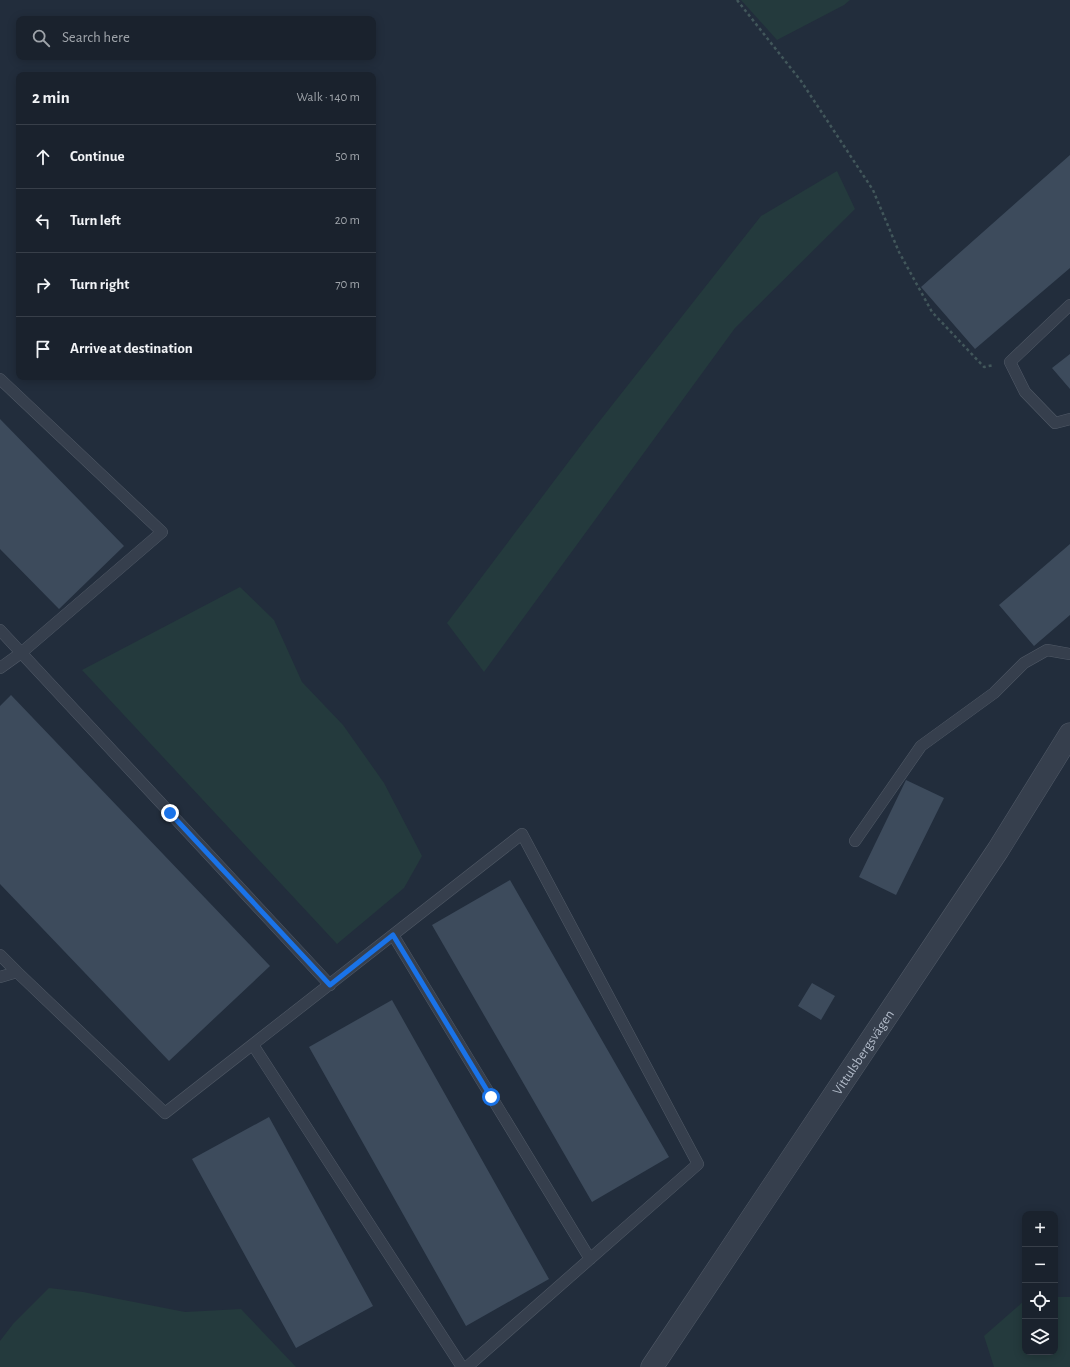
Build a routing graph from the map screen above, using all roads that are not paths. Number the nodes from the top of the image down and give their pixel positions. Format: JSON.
{"nodes":[{"id":1,"x":1070,"y":305,"type":"edge"},
{"id":2,"x":0,"y":379,"type":"edge"},
{"id":3,"x":1070,"y":419,"type":"edge"},
{"id":4,"x":0,"y":630,"type":"edge"},
{"id":5,"x":21,"y":653,"type":"junction"},
{"id":6,"x":1070,"y":654,"type":"edge"},
{"id":7,"x":0,"y":668,"type":"edge"},
{"id":8,"x":1070,"y":734,"type":"edge"},
{"id":9,"x":855,"y":841,"type":"dead end"},
{"id":10,"x":393,"y":935,"type":"junction"},
{"id":11,"x":0,"y":955,"type":"edge"},
{"id":12,"x":17,"y":972,"type":"junction"},
{"id":13,"x":0,"y":977,"type":"edge"},
{"id":14,"x":330,"y":985,"type":"junction"},
{"id":15,"x":253,"y":1044,"type":"junction"},
{"id":16,"x":590,"y":1259,"type":"junction"},
{"id":17,"x":462,"y":1367,"type":"edge"},
{"id":18,"x":467,"y":1367,"type":"edge"},
{"id":19,"x":652,"y":1367,"type":"edge"}],
"edges":[{"from":1,"to":3,"type":"lane"},
{"from":2,"to":5,"type":"lane"},
{"from":4,"to":5,"type":"lane"},
{"from":5,"to":7,"type":"lane"},
{"from":5,"to":14,"type":"lane"},
{"from":6,"to":9,"type":"lane"},
{"from":8,"to":19,"type":"street","name":"Vittulsbergsvägen"},
{"from":10,"to":14,"type":"lane"},
{"from":10,"to":16,"type":"lane"},
{"from":10,"to":16,"type":"lane"},
{"from":11,"to":12,"type":"lane"},
{"from":12,"to":13,"type":"lane"},
{"from":12,"to":15,"type":"lane"},
{"from":14,"to":15,"type":"lane"},
{"from":15,"to":17,"type":"lane"},
{"from":16,"to":18,"type":"lane"}]}
